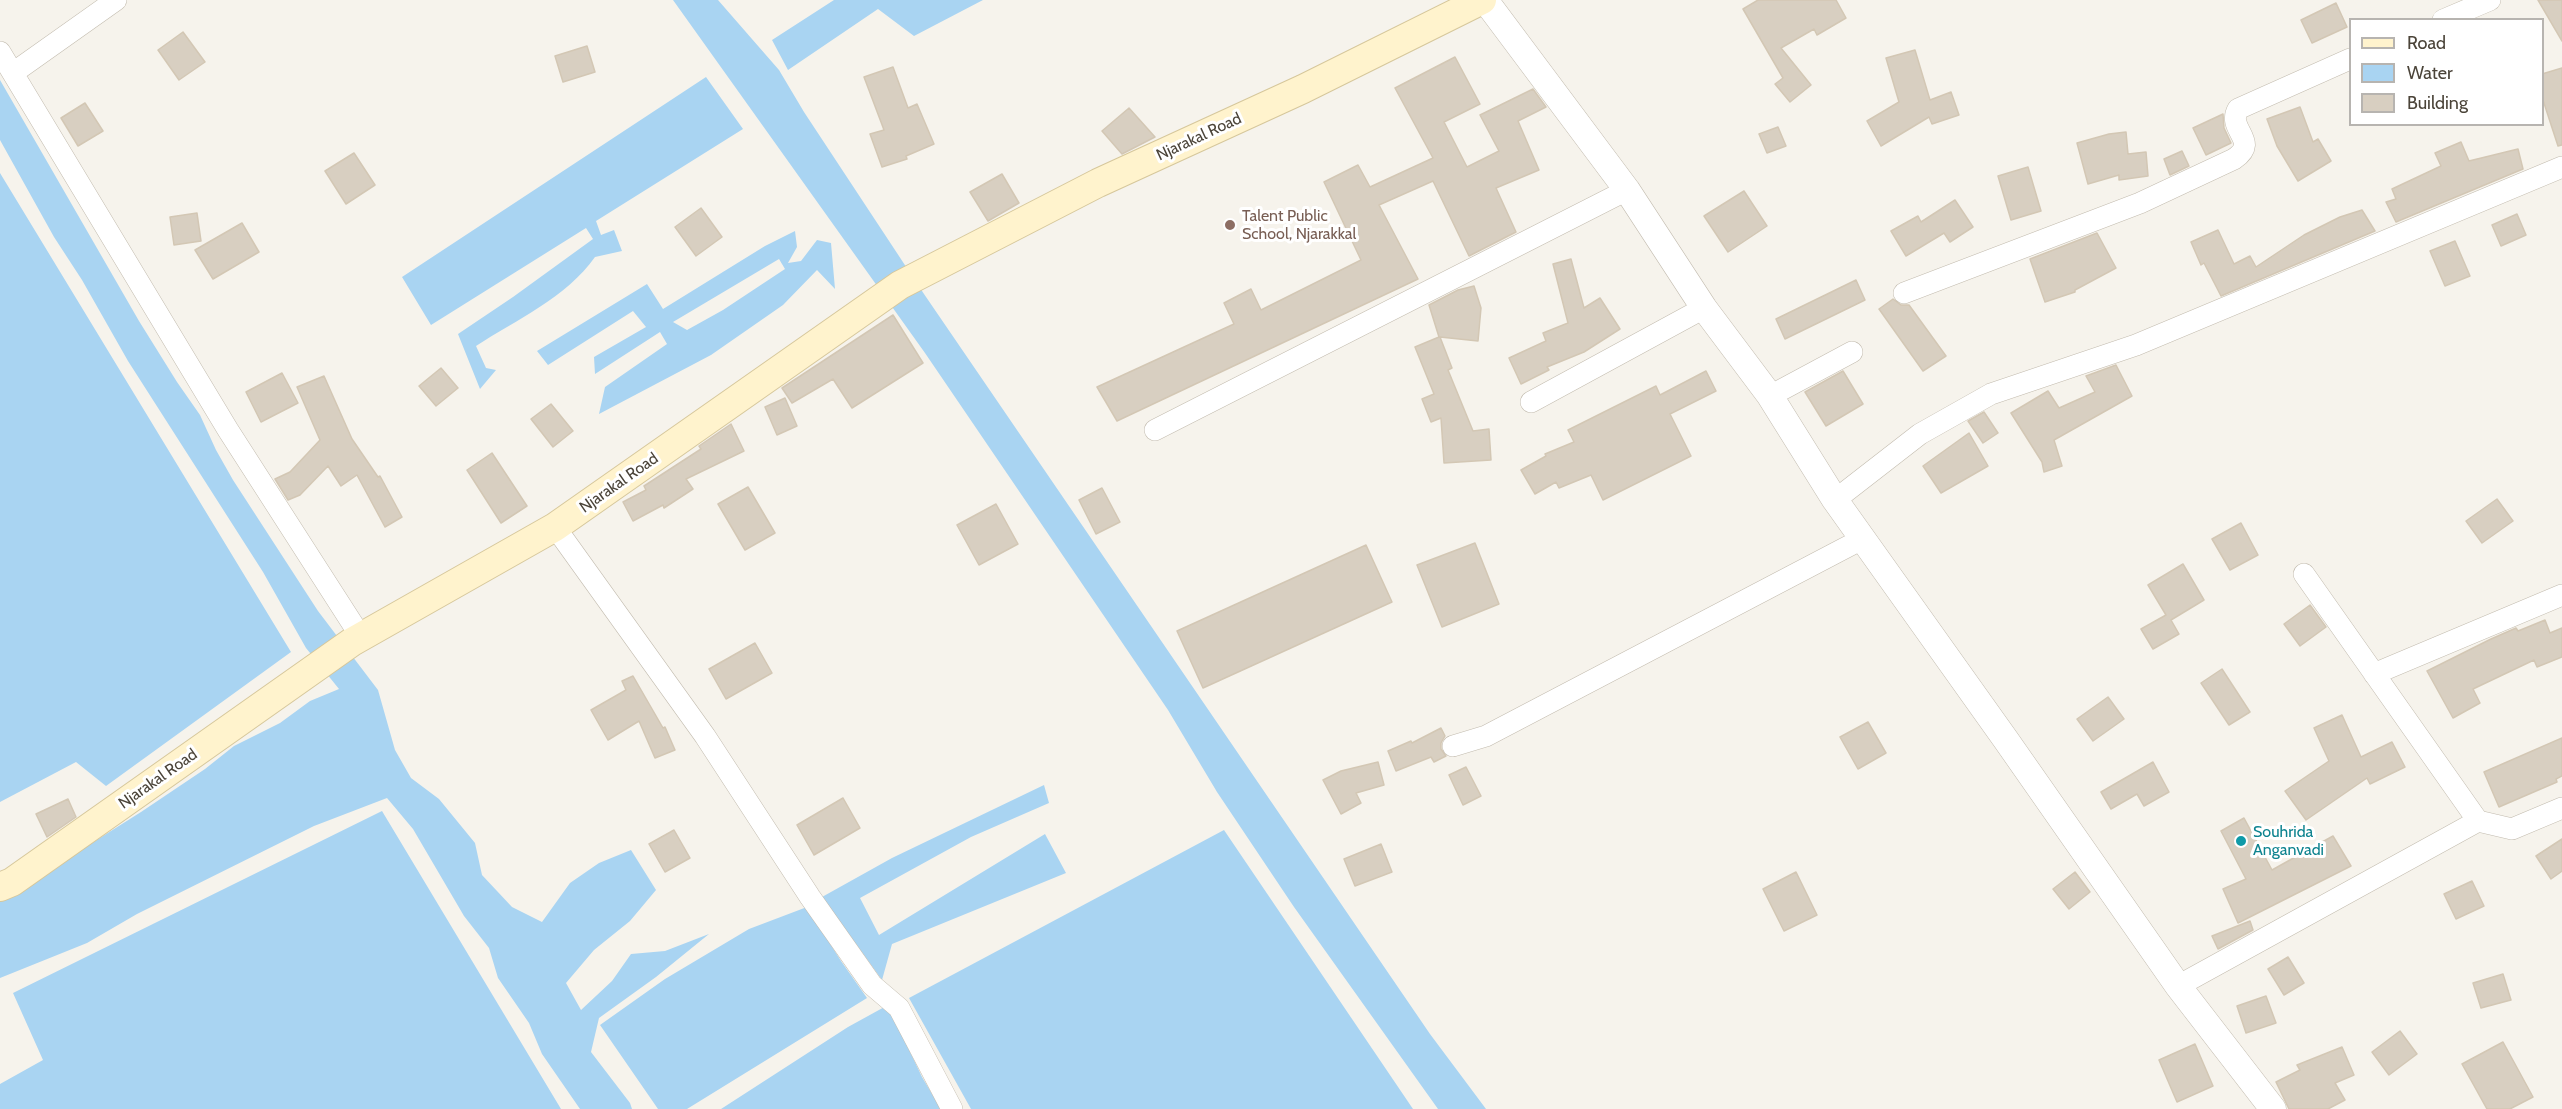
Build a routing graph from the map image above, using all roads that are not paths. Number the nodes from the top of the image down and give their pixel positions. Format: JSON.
{"nodes":[{"id":1,"x":116,"y":0,"type":"edge"},
{"id":2,"x":1484,"y":0,"type":"edge"},
{"id":3,"x":2490,"y":0,"type":"edge"},
{"id":4,"x":2448,"y":18,"type":"edge"},
{"id":5,"x":0,"y":52,"type":"edge"},
{"id":6,"x":2349,"y":59,"type":"edge"},
{"id":7,"x":13,"y":74,"type":"junction"},
{"id":8,"x":2562,"y":167,"type":"edge"},
{"id":9,"x":1627,"y":190,"type":"junction"},
{"id":10,"x":1904,"y":293,"type":"dead end"},
{"id":11,"x":1704,"y":309,"type":"junction"},
{"id":12,"x":1852,"y":352,"type":"dead end"},
{"id":13,"x":1770,"y":396,"type":"junction"},
{"id":14,"x":1531,"y":402,"type":"dead end"},
{"id":15,"x":1155,"y":430,"type":"dead end"},
{"id":16,"x":1835,"y":500,"type":"junction"},
{"id":17,"x":555,"y":527,"type":"junction"},
{"id":18,"x":1864,"y":538,"type":"junction"},
{"id":19,"x":2304,"y":574,"type":"dead end"},
{"id":20,"x":2562,"y":596,"type":"edge"},
{"id":21,"x":356,"y":639,"type":"junction"},
{"id":22,"x":2374,"y":674,"type":"junction"},
{"id":23,"x":1454,"y":747,"type":"dead end"},
{"id":24,"x":2562,"y":808,"type":"edge"},
{"id":25,"x":2478,"y":821,"type":"junction"},
{"id":26,"x":0,"y":887,"type":"edge"},
{"id":27,"x":2178,"y":986,"type":"junction"},
{"id":28,"x":952,"y":1109,"type":"edge"},
{"id":29,"x":2273,"y":1109,"type":"edge"}],
"edges":[{"from":1,"to":7,"type":"street"},
{"from":2,"to":9,"type":"street"},
{"from":2,"to":17,"type":"main road","name":"Njarakal Road"},
{"from":3,"to":4,"type":"street"},
{"from":5,"to":7,"type":"street"},
{"from":6,"to":10,"type":"street"},
{"from":7,"to":21,"type":"street"},
{"from":8,"to":16,"type":"street"},
{"from":9,"to":11,"type":"street"},
{"from":9,"to":15,"type":"street"},
{"from":11,"to":13,"type":"street"},
{"from":11,"to":14,"type":"street"},
{"from":12,"to":13,"type":"street"},
{"from":13,"to":16,"type":"street"},
{"from":16,"to":18,"type":"street"},
{"from":17,"to":21,"type":"main road","name":"Njarakal Road"},
{"from":17,"to":28,"type":"street"},
{"from":18,"to":23,"type":"street"},
{"from":18,"to":27,"type":"street"},
{"from":19,"to":22,"type":"street"},
{"from":20,"to":22,"type":"street"},
{"from":21,"to":26,"type":"main road","name":"Njarakal Road"},
{"from":22,"to":25,"type":"street"},
{"from":24,"to":25,"type":"street"},
{"from":25,"to":27,"type":"street"},
{"from":27,"to":29,"type":"street"}]}
